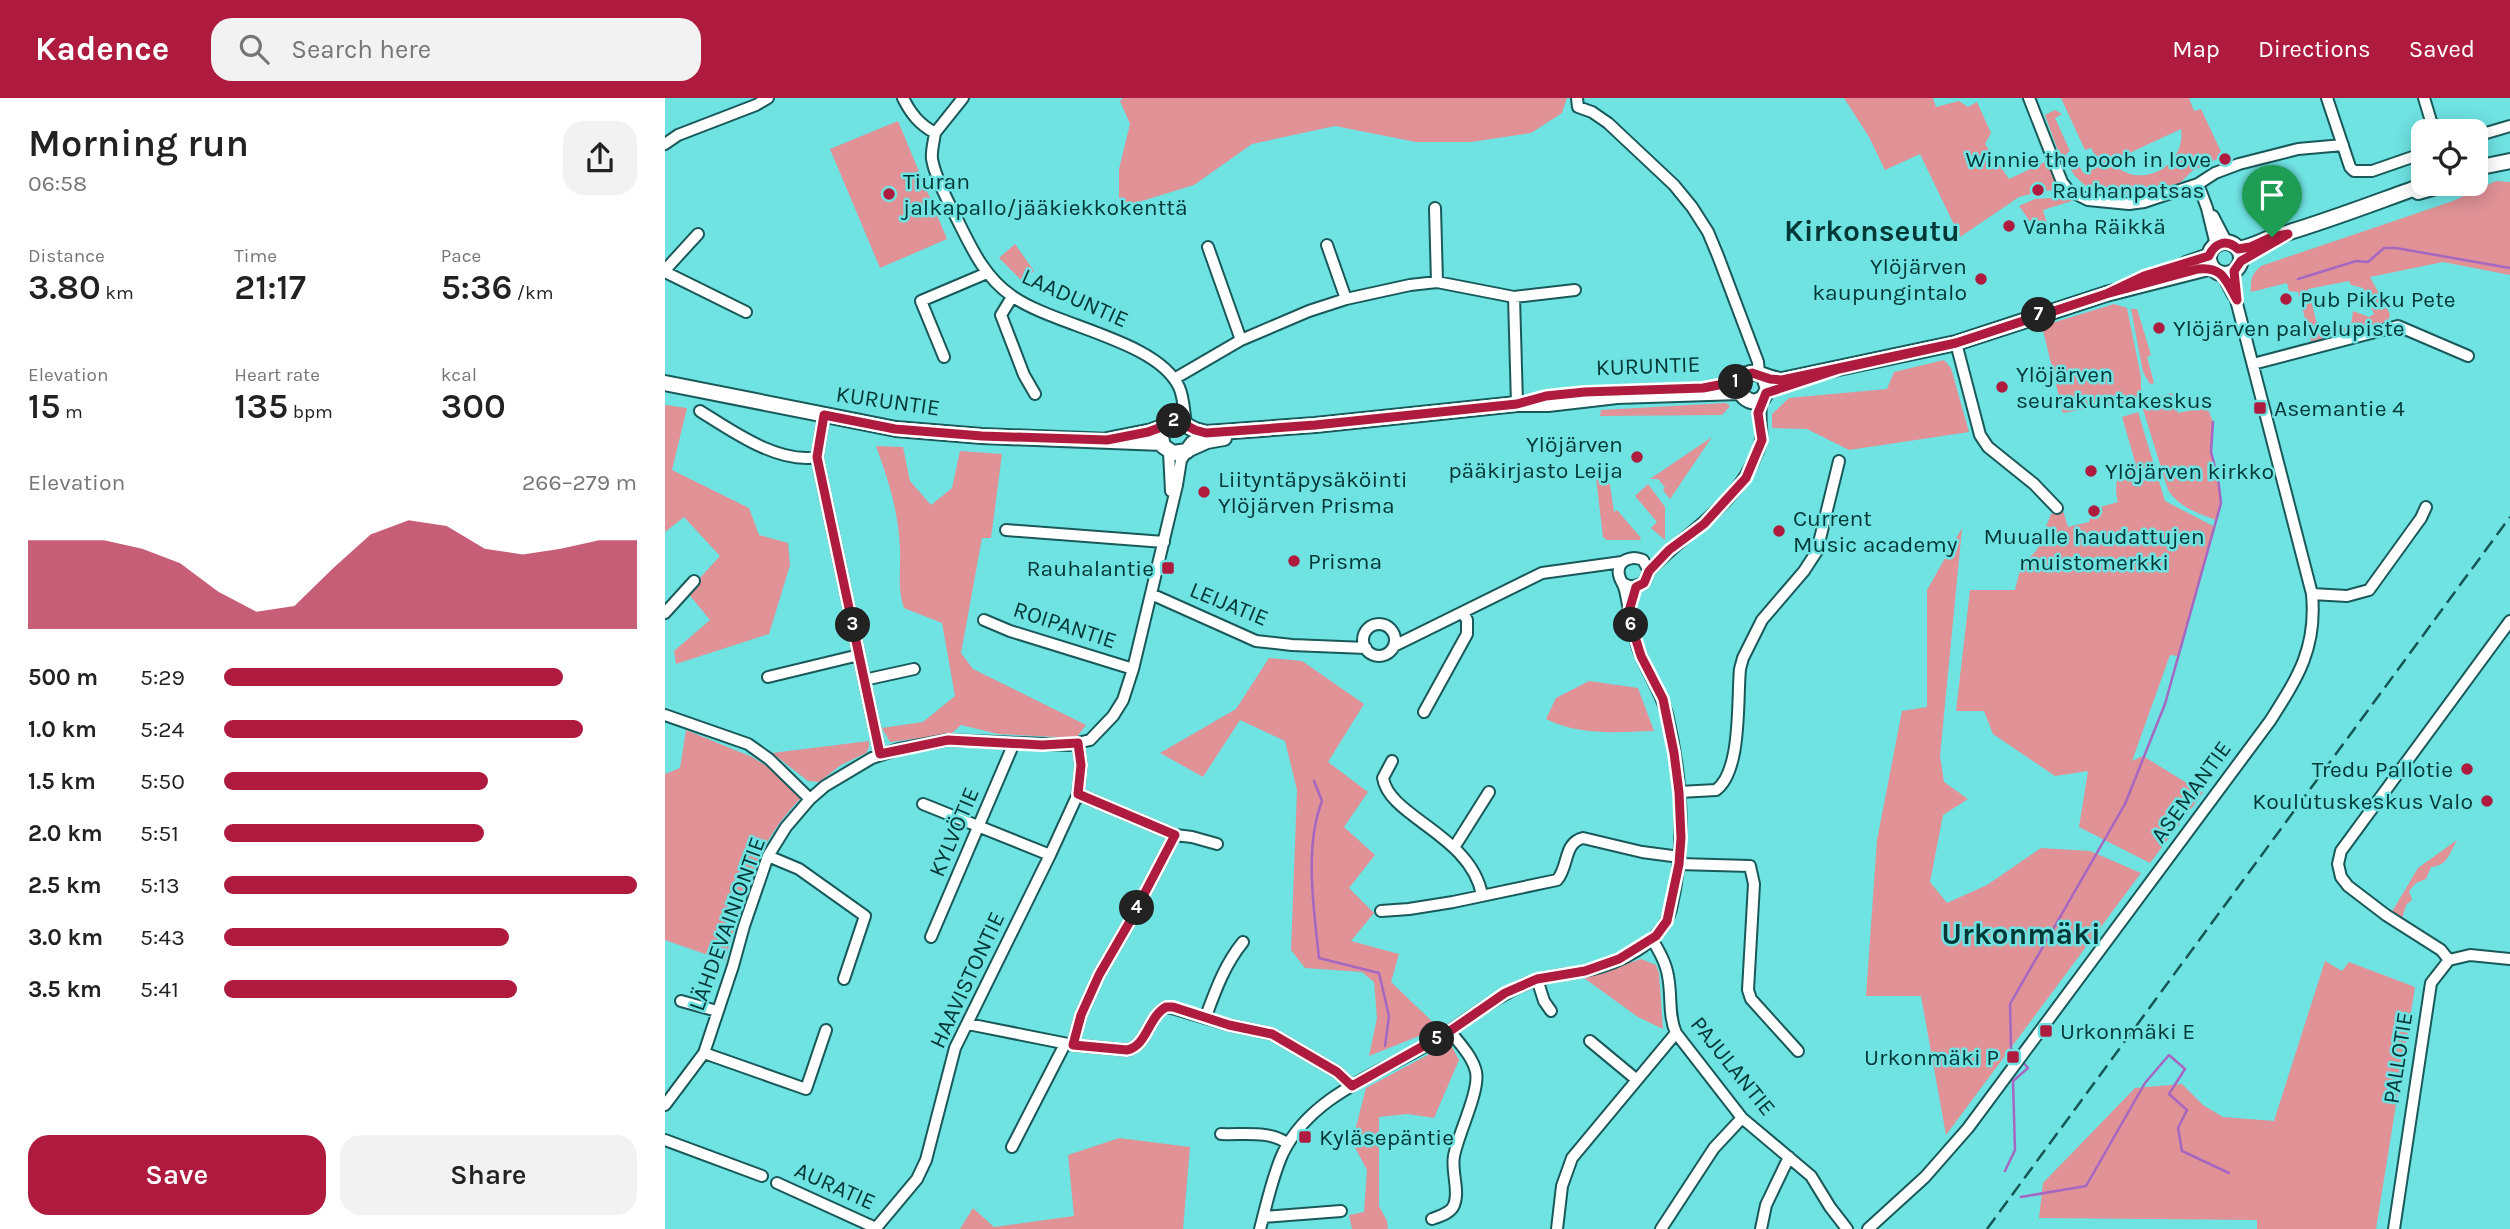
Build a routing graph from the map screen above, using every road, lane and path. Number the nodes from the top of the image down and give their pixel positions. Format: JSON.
{"nodes":[{"id":1,"x":768,"y":98,"type":"edge"},
{"id":2,"x":903,"y":98,"type":"edge"},
{"id":3,"x":963,"y":98,"type":"edge"},
{"id":4,"x":2029,"y":98,"type":"edge"},
{"id":5,"x":2327,"y":98,"type":"edge"},
{"id":6,"x":2424,"y":98,"type":"edge"},
{"id":7,"x":1577,"y":103,"type":"edge"},
{"id":8,"x":2430,"y":119,"type":"edge"},
{"id":9,"x":2510,"y":126,"type":"edge"},
{"id":10,"x":2488,"y":132,"type":"edge"},
{"id":11,"x":935,"y":133,"type":"junction"},
{"id":12,"x":665,"y":145,"type":"edge"},
{"id":13,"x":2343,"y":145,"type":"junction"},
{"id":14,"x":2411,"y":158,"type":"edge"},
{"id":15,"x":2507,"y":162,"type":"edge"},
{"id":16,"x":2488,"y":166,"type":"edge"},
{"id":17,"x":2488,"y":169,"type":"edge"},
{"id":18,"x":2199,"y":184,"type":"junction"},
{"id":19,"x":2411,"y":190,"type":"edge"},
{"id":20,"x":2411,"y":193,"type":"edge"},
{"id":21,"x":2390,"y":199,"type":"junction"},
{"id":22,"x":1435,"y":208,"type":"dead end"},
{"id":23,"x":698,"y":234,"type":"dead end"},
{"id":24,"x":1327,"y":245,"type":"dead end"},
{"id":25,"x":1208,"y":247,"type":"dead end"},
{"id":26,"x":2225,"y":258,"type":"junction"},
{"id":27,"x":665,"y":271,"type":"edge"},
{"id":28,"x":987,"y":273,"type":"junction"},
{"id":29,"x":1437,"y":282,"type":"junction"},
{"id":30,"x":1576,"y":290,"type":"dead end"},
{"id":31,"x":1012,"y":297,"type":"junction"},
{"id":32,"x":1514,"y":297,"type":"junction"},
{"id":33,"x":1346,"y":299,"type":"junction"},
{"id":34,"x":746,"y":312,"type":"dead end"},
{"id":35,"x":1241,"y":340,"type":"junction"},
{"id":36,"x":1956,"y":343,"type":"junction"},
{"id":37,"x":2468,"y":356,"type":"dead end"},
{"id":38,"x":944,"y":357,"type":"dead end"},
{"id":39,"x":2253,"y":364,"type":"junction"},
{"id":40,"x":1839,"y":369,"type":"junction"},
{"id":41,"x":1174,"y":379,"type":"junction"},
{"id":42,"x":665,"y":383,"type":"edge"},
{"id":43,"x":1750,"y":383,"type":"junction"},
{"id":44,"x":1035,"y":394,"type":"dead end"},
{"id":45,"x":1765,"y":396,"type":"junction"},
{"id":46,"x":1517,"y":404,"type":"junction"},
{"id":47,"x":701,"y":411,"type":"dead end"},
{"id":48,"x":824,"y":415,"type":"junction"},
{"id":49,"x":1167,"y":425,"type":"junction"},
{"id":50,"x":1189,"y":426,"type":"junction"},
{"id":51,"x":1297,"y":426,"type":"junction"},
{"id":52,"x":1107,"y":440,"type":"junction"},
{"id":53,"x":1165,"y":447,"type":"junction"},
{"id":54,"x":1188,"y":450,"type":"junction"},
{"id":55,"x":817,"y":457,"type":"junction"},
{"id":56,"x":1756,"y":457,"type":"junction"},
{"id":57,"x":1839,"y":461,"type":"dead end"},
{"id":58,"x":1171,"y":504,"type":"junction"},
{"id":59,"x":2426,"y":507,"type":"dead end"},
{"id":60,"x":2057,"y":508,"type":"dead end"},
{"id":61,"x":1006,"y":530,"type":"dead end"},
{"id":62,"x":1164,"y":542,"type":"junction"},
{"id":63,"x":1669,"y":550,"type":"junction"},
{"id":64,"x":1643,"y":560,"type":"junction"},
{"id":65,"x":1622,"y":562,"type":"junction"},
{"id":66,"x":1589,"y":566,"type":"junction"},
{"id":67,"x":1649,"y":571,"type":"junction"},
{"id":68,"x":1621,"y":579,"type":"junction"},
{"id":69,"x":694,"y":581,"type":"dead end"},
{"id":70,"x":1636,"y":587,"type":"junction"},
{"id":71,"x":1151,"y":594,"type":"junction"},
{"id":72,"x":2312,"y":594,"type":"junction"},
{"id":73,"x":1629,"y":611,"type":"junction"},
{"id":74,"x":665,"y":613,"type":"edge"},
{"id":75,"x":1463,"y":613,"type":"junction"},
{"id":76,"x":984,"y":620,"type":"dead end"},
{"id":77,"x":2510,"y":621,"type":"edge"},
{"id":78,"x":1429,"y":628,"type":"junction"},
{"id":79,"x":1366,"y":631,"type":"junction"},
{"id":80,"x":1394,"y":633,"type":"junction"},
{"id":81,"x":1335,"y":645,"type":"junction"},
{"id":82,"x":1394,"y":646,"type":"junction"},
{"id":83,"x":1366,"y":648,"type":"junction"},
{"id":84,"x":859,"y":656,"type":"junction"},
{"id":85,"x":914,"y":669,"type":"dead end"},
{"id":86,"x":1133,"y":669,"type":"junction"},
{"id":87,"x":768,"y":677,"type":"dead end"},
{"id":88,"x":864,"y":680,"type":"junction"},
{"id":89,"x":1424,"y":712,"type":"dead end"},
{"id":90,"x":665,"y":715,"type":"edge"},
{"id":91,"x":1014,"y":743,"type":"junction"},
{"id":92,"x":1078,"y":743,"type":"junction"},
{"id":93,"x":880,"y":754,"type":"junction"},
{"id":94,"x":1392,"y":761,"type":"dead end"},
{"id":95,"x":1489,"y":792,"type":"dead end"},
{"id":96,"x":1679,"y":792,"type":"junction"},
{"id":97,"x":1078,"y":794,"type":"junction"},
{"id":98,"x":810,"y":799,"type":"junction"},
{"id":99,"x":923,"y":804,"type":"dead end"},
{"id":100,"x":979,"y":828,"type":"junction"},
{"id":101,"x":1175,"y":835,"type":"junction"},
{"id":102,"x":1217,"y":844,"type":"dead end"},
{"id":103,"x":1455,"y":846,"type":"junction"},
{"id":104,"x":1050,"y":855,"type":"junction"},
{"id":105,"x":768,"y":856,"type":"junction"},
{"id":106,"x":1679,"y":861,"type":"junction"},
{"id":107,"x":1482,"y":895,"type":"junction"},
{"id":108,"x":1381,"y":911,"type":"dead end"},
{"id":109,"x":931,"y":937,"type":"dead end"},
{"id":110,"x":1652,"y":939,"type":"junction"},
{"id":111,"x":1243,"y":942,"type":"dead end"},
{"id":112,"x":2510,"y":959,"type":"edge"},
{"id":113,"x":2449,"y":960,"type":"junction"},
{"id":114,"x":844,"y":979,"type":"dead end"},
{"id":115,"x":1537,"y":979,"type":"junction"},
{"id":116,"x":681,"y":1001,"type":"dead end"},
{"id":117,"x":717,"y":1011,"type":"junction"},
{"id":118,"x":1551,"y":1011,"type":"dead end"},
{"id":119,"x":1206,"y":1016,"type":"junction"},
{"id":120,"x":968,"y":1024,"type":"junction"},
{"id":121,"x":826,"y":1030,"type":"dead end"},
{"id":122,"x":1450,"y":1031,"type":"junction"},
{"id":123,"x":1676,"y":1033,"type":"junction"},
{"id":124,"x":1590,"y":1041,"type":"dead end"},
{"id":125,"x":1069,"y":1044,"type":"junction"},
{"id":126,"x":1798,"y":1051,"type":"dead end"},
{"id":127,"x":704,"y":1053,"type":"junction"},
{"id":128,"x":1637,"y":1080,"type":"junction"},
{"id":129,"x":1352,"y":1086,"type":"junction"},
{"id":130,"x":666,"y":1103,"type":"edge"},
{"id":131,"x":1742,"y":1118,"type":"junction"},
{"id":132,"x":1221,"y":1134,"type":"dead end"},
{"id":133,"x":665,"y":1140,"type":"edge"},
{"id":134,"x":1288,"y":1144,"type":"junction"},
{"id":135,"x":1012,"y":1147,"type":"dead end"},
{"id":136,"x":1789,"y":1157,"type":"junction"},
{"id":137,"x":762,"y":1176,"type":"dead end"},
{"id":138,"x":777,"y":1183,"type":"dead end"},
{"id":139,"x":1341,"y":1211,"type":"dead end"},
{"id":140,"x":1263,"y":1217,"type":"junction"},
{"id":141,"x":1432,"y":1219,"type":"dead end"},
{"id":142,"x":876,"y":1228,"type":"edge"},
{"id":143,"x":1260,"y":1229,"type":"edge"},
{"id":144,"x":1557,"y":1229,"type":"edge"},
{"id":145,"x":1661,"y":1229,"type":"edge"},
{"id":146,"x":1761,"y":1229,"type":"edge"},
{"id":147,"x":1847,"y":1229,"type":"edge"},
{"id":148,"x":1868,"y":1229,"type":"edge"},
{"id":149,"x":2394,"y":1229,"type":"edge"}],
"edges":[{"from":1,"to":12,"type":"street"},
{"from":2,"to":11,"type":"street"},
{"from":3,"to":11,"type":"street"},
{"from":4,"to":18,"type":"street"},
{"from":5,"to":13,"type":"street"},
{"from":6,"to":8,"type":"street"},
{"from":7,"to":43,"type":"street"},
{"from":9,"to":10,"type":"street"},
{"from":11,"to":28,"type":"street","name":"LAADUNTIE"},
{"from":13,"to":14,"type":"street"},
{"from":13,"to":18,"type":"street"},
{"from":15,"to":16,"type":"main road"},
{"from":15,"to":17,"type":"main road"},
{"from":18,"to":26,"type":"street","name":"ASEMANTIE"},
{"from":19,"to":21,"type":"main road","name":"KURUNTIE"},
{"from":20,"to":21,"type":"main road","name":"KURUNTIE"},
{"from":21,"to":26,"type":"main road","name":"KURUNTIE"},
{"from":22,"to":29,"type":"street"},
{"from":23,"to":27,"type":"street"},
{"from":24,"to":33,"type":"street"},
{"from":25,"to":35,"type":"street"},
{"from":26,"to":36,"type":"main road","name":"KURUNTIE"},
{"from":26,"to":39,"type":"street","name":"ASEMANTIE"},
{"from":27,"to":34,"type":"street"},
{"from":28,"to":31,"type":"street","name":"LAADUNTIE"},
{"from":28,"to":38,"type":"street"},
{"from":29,"to":32,"type":"street"},
{"from":29,"to":33,"type":"street"},
{"from":30,"to":32,"type":"street"},
{"from":31,"to":41,"type":"street","name":"LAADUNTIE"},
{"from":31,"to":44,"type":"street"},
{"from":32,"to":46,"type":"street"},
{"from":33,"to":35,"type":"street"},
{"from":35,"to":41,"type":"street"},
{"from":36,"to":40,"type":"main road","name":"KURUNTIE"},
{"from":36,"to":60,"type":"street"},
{"from":37,"to":39,"type":"street"},
{"from":39,"to":72,"type":"street","name":"ASEMANTIE"},
{"from":40,"to":43,"type":"main road","name":"KURUNTIE"},
{"from":40,"to":45,"type":"main road","name":"KURUNTIE"},
{"from":41,"to":49,"type":"street"},
{"from":41,"to":50,"type":"street"},
{"from":42,"to":48,"type":"main road","name":"KURUNTIE"},
{"from":43,"to":45,"type":"main road"},
{"from":43,"to":45,"type":"main road","name":"KURUNTIE"},
{"from":43,"to":46,"type":"main road","name":"KURUNTIE"},
{"from":43,"to":56,"type":"street"},
{"from":45,"to":56,"type":"street"},
{"from":46,"to":51,"type":"main road","name":"KURUNTIE"},
{"from":47,"to":55,"type":"street"},
{"from":48,"to":52,"type":"main road","name":"KURUNTIE"},
{"from":48,"to":55,"type":"street"},
{"from":49,"to":50,"type":"main road"},
{"from":49,"to":52,"type":"main road","name":"KURUNTIE"},
{"from":49,"to":53,"type":"main road"},
{"from":50,"to":51,"type":"main road","name":"KURUNTIE"},
{"from":50,"to":54,"type":"main road"},
{"from":51,"to":54,"type":"main road","name":"KURUNTIE"},
{"from":52,"to":53,"type":"main road","name":"KURUNTIE"},
{"from":53,"to":54,"type":"main road"},
{"from":53,"to":58,"type":"street"},
{"from":54,"to":58,"type":"street"},
{"from":55,"to":84,"type":"street"},
{"from":56,"to":63,"type":"street"},
{"from":57,"to":96,"type":"street"},
{"from":58,"to":62,"type":"street"},
{"from":59,"to":72,"type":"street"},
{"from":61,"to":62,"type":"street"},
{"from":62,"to":71,"type":"street"},
{"from":63,"to":64,"type":"street"},
{"from":63,"to":67,"type":"street"},
{"from":64,"to":65,"type":"street"},
{"from":64,"to":67,"type":"street"},
{"from":65,"to":66,"type":"street","name":"LEIJATIE"},
{"from":65,"to":68,"type":"street"},
{"from":66,"to":68,"type":"street","name":"LEIJATIE"},
{"from":66,"to":75,"type":"street","name":"LEIJATIE"},
{"from":67,"to":70,"type":"street"},
{"from":68,"to":70,"type":"street"},
{"from":68,"to":73,"type":"street"},
{"from":69,"to":74,"type":"street"},
{"from":70,"to":73,"type":"street"},
{"from":71,"to":81,"type":"street","name":"LEIJATIE"},
{"from":71,"to":86,"type":"street"},
{"from":72,"to":148,"type":"street","name":"ASEMANTIE"},
{"from":73,"to":96,"type":"street"},
{"from":75,"to":78,"type":"street","name":"LEIJATIE"},
{"from":75,"to":89,"type":"street"},
{"from":76,"to":86,"type":"street","name":"ROIPANTIE"},
{"from":77,"to":113,"type":"street"},
{"from":78,"to":80,"type":"street","name":"LEIJATIE"},
{"from":78,"to":82,"type":"street","name":"LEIJATIE"},
{"from":79,"to":80,"type":"street","name":"LEIJATIE"},
{"from":79,"to":81,"type":"street","name":"LEIJATIE"},
{"from":79,"to":83,"type":"street"},
{"from":80,"to":82,"type":"street"},
{"from":81,"to":83,"type":"street","name":"LEIJATIE"},
{"from":82,"to":83,"type":"street","name":"LEIJATIE"},
{"from":84,"to":87,"type":"street"},
{"from":84,"to":88,"type":"street"},
{"from":85,"to":88,"type":"street"},
{"from":86,"to":92,"type":"street"},
{"from":88,"to":93,"type":"street"},
{"from":90,"to":98,"type":"street"},
{"from":91,"to":92,"type":"street","name":"LÄHDEVAINIONTIE"},
{"from":91,"to":93,"type":"street","name":"LÄHDEVAINIONTIE"},
{"from":91,"to":100,"type":"street","name":"KYLVÖTIE"},
{"from":92,"to":97,"type":"street","name":"HAAVISTONTIE"},
{"from":93,"to":98,"type":"street","name":"LÄHDEVAINIONTIE"},
{"from":94,"to":103,"type":"street"},
{"from":95,"to":103,"type":"street"},
{"from":96,"to":106,"type":"street"},
{"from":97,"to":101,"type":"street"},
{"from":97,"to":104,"type":"street","name":"HAAVISTONTIE"},
{"from":98,"to":105,"type":"street","name":"LÄHDEVAINIONTIE"},
{"from":99,"to":100,"type":"street"},
{"from":100,"to":104,"type":"street"},
{"from":100,"to":109,"type":"street","name":"KYLVÖTIE"},
{"from":101,"to":102,"type":"street"},
{"from":101,"to":125,"type":"street"},
{"from":103,"to":107,"type":"street"},
{"from":104,"to":120,"type":"street","name":"HAAVISTONTIE"},
{"from":105,"to":114,"type":"street"},
{"from":105,"to":117,"type":"street","name":"LÄHDEVAINIONTIE"},
{"from":106,"to":107,"type":"street"},
{"from":106,"to":110,"type":"street"},
{"from":106,"to":126,"type":"street"},
{"from":107,"to":108,"type":"street"},
{"from":110,"to":115,"type":"street"},
{"from":110,"to":123,"type":"street","name":"PAJULANTIE"},
{"from":111,"to":119,"type":"street"},
{"from":112,"to":113,"type":"street"},
{"from":113,"to":149,"type":"street","name":"PALLOTIE"},
{"from":115,"to":118,"type":"street"},
{"from":115,"to":122,"type":"street"},
{"from":116,"to":117,"type":"street"},
{"from":117,"to":127,"type":"street","name":"LÄHDEVAINIONTIE"},
{"from":119,"to":125,"type":"street"},
{"from":119,"to":129,"type":"street"},
{"from":120,"to":125,"type":"street"},
{"from":120,"to":142,"type":"street","name":"HAAVISTONTIE"},
{"from":121,"to":127,"type":"street"},
{"from":122,"to":129,"type":"street"},
{"from":122,"to":141,"type":"street"},
{"from":123,"to":128,"type":"street"},
{"from":123,"to":131,"type":"street","name":"PAJULANTIE"},
{"from":124,"to":128,"type":"street"},
{"from":125,"to":135,"type":"street"},
{"from":127,"to":130,"type":"street","name":"LÄHDEVAINIONTIE"},
{"from":128,"to":144,"type":"street"},
{"from":129,"to":134,"type":"street"},
{"from":131,"to":136,"type":"street","name":"PAJULANTIE"},
{"from":131,"to":145,"type":"street"},
{"from":132,"to":134,"type":"street"},
{"from":133,"to":137,"type":"street"},
{"from":134,"to":140,"type":"street"},
{"from":136,"to":146,"type":"street"},
{"from":136,"to":147,"type":"street","name":"PAJULANTIE"},
{"from":138,"to":142,"type":"street","name":"AURATIE"},
{"from":139,"to":140,"type":"street"},
{"from":140,"to":143,"type":"street"}]}
